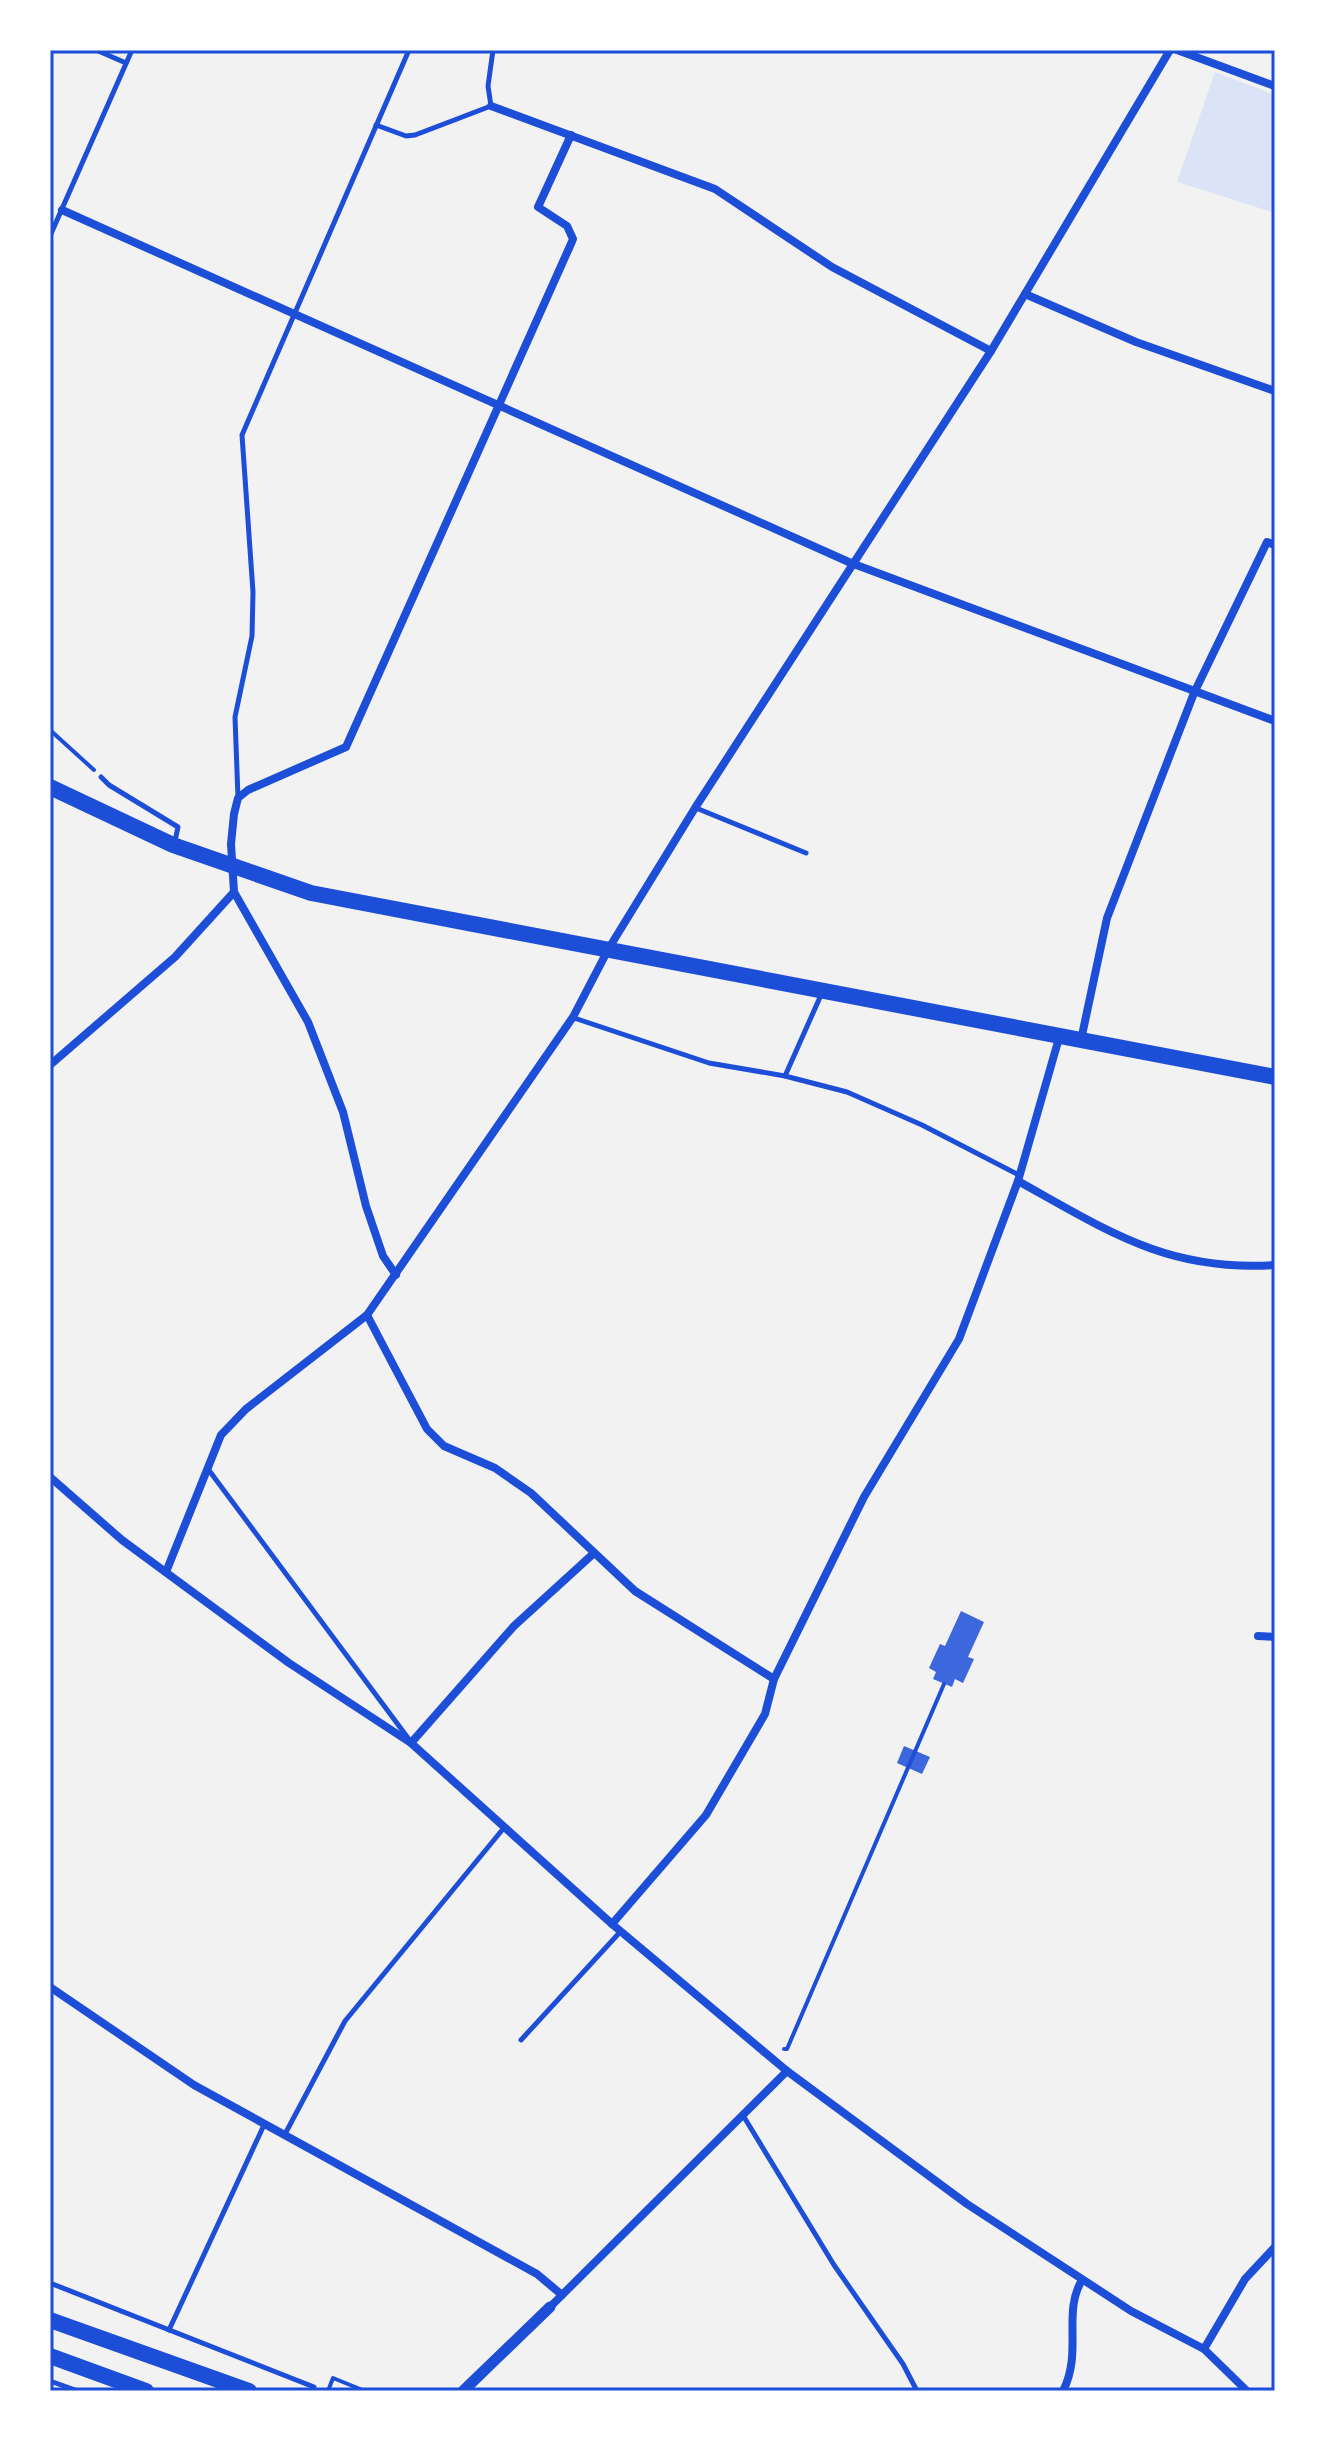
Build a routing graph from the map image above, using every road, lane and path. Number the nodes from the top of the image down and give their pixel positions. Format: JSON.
{"nodes":[{"id":1,"x":96,"y":50,"type":"edge"},
{"id":2,"x":132,"y":50,"type":"edge"},
{"id":3,"x":409,"y":50,"type":"edge"},
{"id":4,"x":493,"y":50,"type":"edge"},
{"id":5,"x":1170,"y":50,"type":"edge"},
{"id":6,"x":1177,"y":50,"type":"edge"},
{"id":7,"x":126,"y":63,"type":"junction"},
{"id":8,"x":1275,"y":86,"type":"edge"},
{"id":9,"x":491,"y":106,"type":"junction"},
{"id":10,"x":376,"y":125,"type":"junction"},
{"id":11,"x":571,"y":135,"type":"junction"},
{"id":12,"x":62,"y":210,"type":"junction"},
{"id":13,"x":50,"y":236,"type":"edge"},
{"id":14,"x":1025,"y":294,"type":"junction"},
{"id":15,"x":295,"y":315,"type":"junction"},
{"id":16,"x":991,"y":351,"type":"junction"},
{"id":17,"x":1275,"y":391,"type":"edge"},
{"id":18,"x":498,"y":405,"type":"junction"},
{"id":19,"x":1275,"y":545,"type":"edge"},
{"id":20,"x":851,"y":563,"type":"junction"},
{"id":21,"x":1194,"y":693,"type":"junction"},
{"id":22,"x":1275,"y":721,"type":"edge"},
{"id":23,"x":50,"y":730,"type":"edge"},
{"id":24,"x":101,"y":777,"type":"joint"},
{"id":25,"x":50,"y":787,"type":"edge"},
{"id":26,"x":238,"y":798,"type":"junction"},
{"id":27,"x":695,"y":808,"type":"junction"},
{"id":28,"x":173,"y":845,"type":"junction"},
{"id":29,"x":806,"y":853,"type":"dead end"},
{"id":30,"x":233,"y":868,"type":"junction"},
{"id":31,"x":234,"y":892,"type":"junction"},
{"id":32,"x":609,"y":948,"type":"junction"},
{"id":33,"x":823,"y":991,"type":"junction"},
{"id":34,"x":573,"y":1017,"type":"junction"},
{"id":35,"x":1059,"y":1038,"type":"junction"},
{"id":36,"x":1081,"y":1040,"type":"junction"},
{"id":37,"x":50,"y":1065,"type":"edge"},
{"id":38,"x":785,"y":1076,"type":"junction"},
{"id":39,"x":1275,"y":1077,"type":"edge"},
{"id":40,"x":1019,"y":1178,"type":"junction"},
{"id":41,"x":1275,"y":1265,"type":"edge"},
{"id":42,"x":396,"y":1275,"type":"junction"},
{"id":43,"x":367,"y":1315,"type":"junction"},
{"id":44,"x":208,"y":1469,"type":"junction"},
{"id":45,"x":50,"y":1477,"type":"edge"},
{"id":46,"x":593,"y":1554,"type":"junction"},
{"id":47,"x":166,"y":1572,"type":"junction"},
{"id":48,"x":1258,"y":1636,"type":"dead end"},
{"id":49,"x":1275,"y":1637,"type":"edge"},
{"id":50,"x":774,"y":1679,"type":"junction"},
{"id":51,"x":944,"y":1684,"type":"dead end"},
{"id":52,"x":411,"y":1743,"type":"junction"},
{"id":53,"x":503,"y":1829,"type":"junction"},
{"id":54,"x":612,"y":1924,"type":"junction"},
{"id":55,"x":621,"y":1931,"type":"junction"},
{"id":56,"x":50,"y":1987,"type":"edge"},
{"id":57,"x":521,"y":2040,"type":"dead end"},
{"id":58,"x":776,"y":2048,"type":"dead end"},
{"id":59,"x":787,"y":2071,"type":"junction"},
{"id":60,"x":744,"y":2117,"type":"junction"},
{"id":61,"x":264,"y":2125,"type":"junction"},
{"id":62,"x":283,"y":2137,"type":"junction"},
{"id":63,"x":1275,"y":2247,"type":"edge"},
{"id":64,"x":1082,"y":2280,"type":"junction"},
{"id":65,"x":50,"y":2283,"type":"edge"},
{"id":66,"x":562,"y":2295,"type":"junction"},
{"id":67,"x":550,"y":2307,"type":"joint"},
{"id":68,"x":50,"y":2320,"type":"edge"},
{"id":69,"x":169,"y":2330,"type":"junction"},
{"id":70,"x":1204,"y":2349,"type":"junction"},
{"id":71,"x":50,"y":2356,"type":"edge"},
{"id":72,"x":50,"y":2381,"type":"edge"},
{"id":73,"x":314,"y":2387,"type":"dead end"},
{"id":74,"x":74,"y":2390,"type":"edge"},
{"id":75,"x":146,"y":2391,"type":"edge"},
{"id":76,"x":249,"y":2391,"type":"edge"},
{"id":77,"x":328,"y":2391,"type":"edge"},
{"id":78,"x":365,"y":2391,"type":"edge"},
{"id":79,"x":463,"y":2391,"type":"edge"},
{"id":80,"x":917,"y":2391,"type":"edge"},
{"id":81,"x":1063,"y":2391,"type":"edge"},
{"id":82,"x":1247,"y":2391,"type":"edge"}],
"edges":[{"from":1,"to":7,"type":"lane"},
{"from":2,"to":7,"type":"lane"},
{"from":3,"to":10,"type":"lane"},
{"from":4,"to":9,"type":"lane"},
{"from":5,"to":14,"type":"street"},
{"from":6,"to":8,"type":"street"},
{"from":7,"to":12,"type":"lane"},
{"from":9,"to":10,"type":"lane"},
{"from":9,"to":11,"type":"street"},
{"from":10,"to":15,"type":"lane"},
{"from":11,"to":16,"type":"street"},
{"from":11,"to":18,"type":"street"},
{"from":12,"to":13,"type":"lane"},
{"from":12,"to":15,"type":"street"},
{"from":14,"to":16,"type":"street"},
{"from":14,"to":17,"type":"street"},
{"from":15,"to":18,"type":"street"},
{"from":15,"to":26,"type":"lane"},
{"from":16,"to":20,"type":"street"},
{"from":18,"to":20,"type":"street"},
{"from":18,"to":26,"type":"street"},
{"from":19,"to":21,"type":"street"},
{"from":20,"to":21,"type":"street"},
{"from":20,"to":27,"type":"street"},
{"from":21,"to":22,"type":"street"},
{"from":21,"to":36,"type":"street"},
{"from":23,"to":24,"type":"path"},
{"from":24,"to":28,"type":"lane"},
{"from":25,"to":28,"type":"highway"},
{"from":26,"to":30,"type":"street"},
{"from":27,"to":29,"type":"lane"},
{"from":27,"to":32,"type":"street"},
{"from":28,"to":30,"type":"highway"},
{"from":30,"to":31,"type":"street"},
{"from":30,"to":32,"type":"highway"},
{"from":31,"to":37,"type":"street"},
{"from":31,"to":42,"type":"street"},
{"from":32,"to":33,"type":"highway"},
{"from":32,"to":34,"type":"street"},
{"from":33,"to":35,"type":"highway"},
{"from":33,"to":38,"type":"lane"},
{"from":34,"to":38,"type":"lane"},
{"from":34,"to":42,"type":"street"},
{"from":35,"to":36,"type":"highway"},
{"from":35,"to":40,"type":"street"},
{"from":36,"to":39,"type":"highway"},
{"from":38,"to":40,"type":"lane"},
{"from":40,"to":41,"type":"street"},
{"from":40,"to":50,"type":"street"},
{"from":42,"to":43,"type":"street"},
{"from":43,"to":44,"type":"street"},
{"from":43,"to":46,"type":"street"},
{"from":44,"to":47,"type":"street"},
{"from":44,"to":52,"type":"lane"},
{"from":45,"to":47,"type":"street"},
{"from":46,"to":50,"type":"street"},
{"from":46,"to":52,"type":"street"},
{"from":47,"to":52,"type":"street"},
{"from":48,"to":49,"type":"street"},
{"from":50,"to":54,"type":"street"},
{"from":51,"to":58,"type":"path"},
{"from":52,"to":53,"type":"street"},
{"from":53,"to":54,"type":"street"},
{"from":53,"to":62,"type":"lane"},
{"from":54,"to":55,"type":"street"},
{"from":55,"to":57,"type":"lane"},
{"from":55,"to":59,"type":"street"},
{"from":56,"to":61,"type":"street"},
{"from":59,"to":60,"type":"street"},
{"from":59,"to":64,"type":"street"},
{"from":60,"to":66,"type":"street"},
{"from":60,"to":80,"type":"lane"},
{"from":61,"to":62,"type":"street"},
{"from":61,"to":69,"type":"lane"},
{"from":62,"to":66,"type":"street"},
{"from":63,"to":70,"type":"street"},
{"from":64,"to":70,"type":"street"},
{"from":64,"to":81,"type":"street"},
{"from":65,"to":69,"type":"lane"},
{"from":66,"to":67,"type":"street"},
{"from":67,"to":79,"type":"street"},
{"from":68,"to":76,"type":"highway"},
{"from":69,"to":73,"type":"lane"},
{"from":70,"to":82,"type":"street"},
{"from":71,"to":75,"type":"highway"},
{"from":72,"to":74,"type":"lane"},
{"from":77,"to":78,"type":"path"}]}
